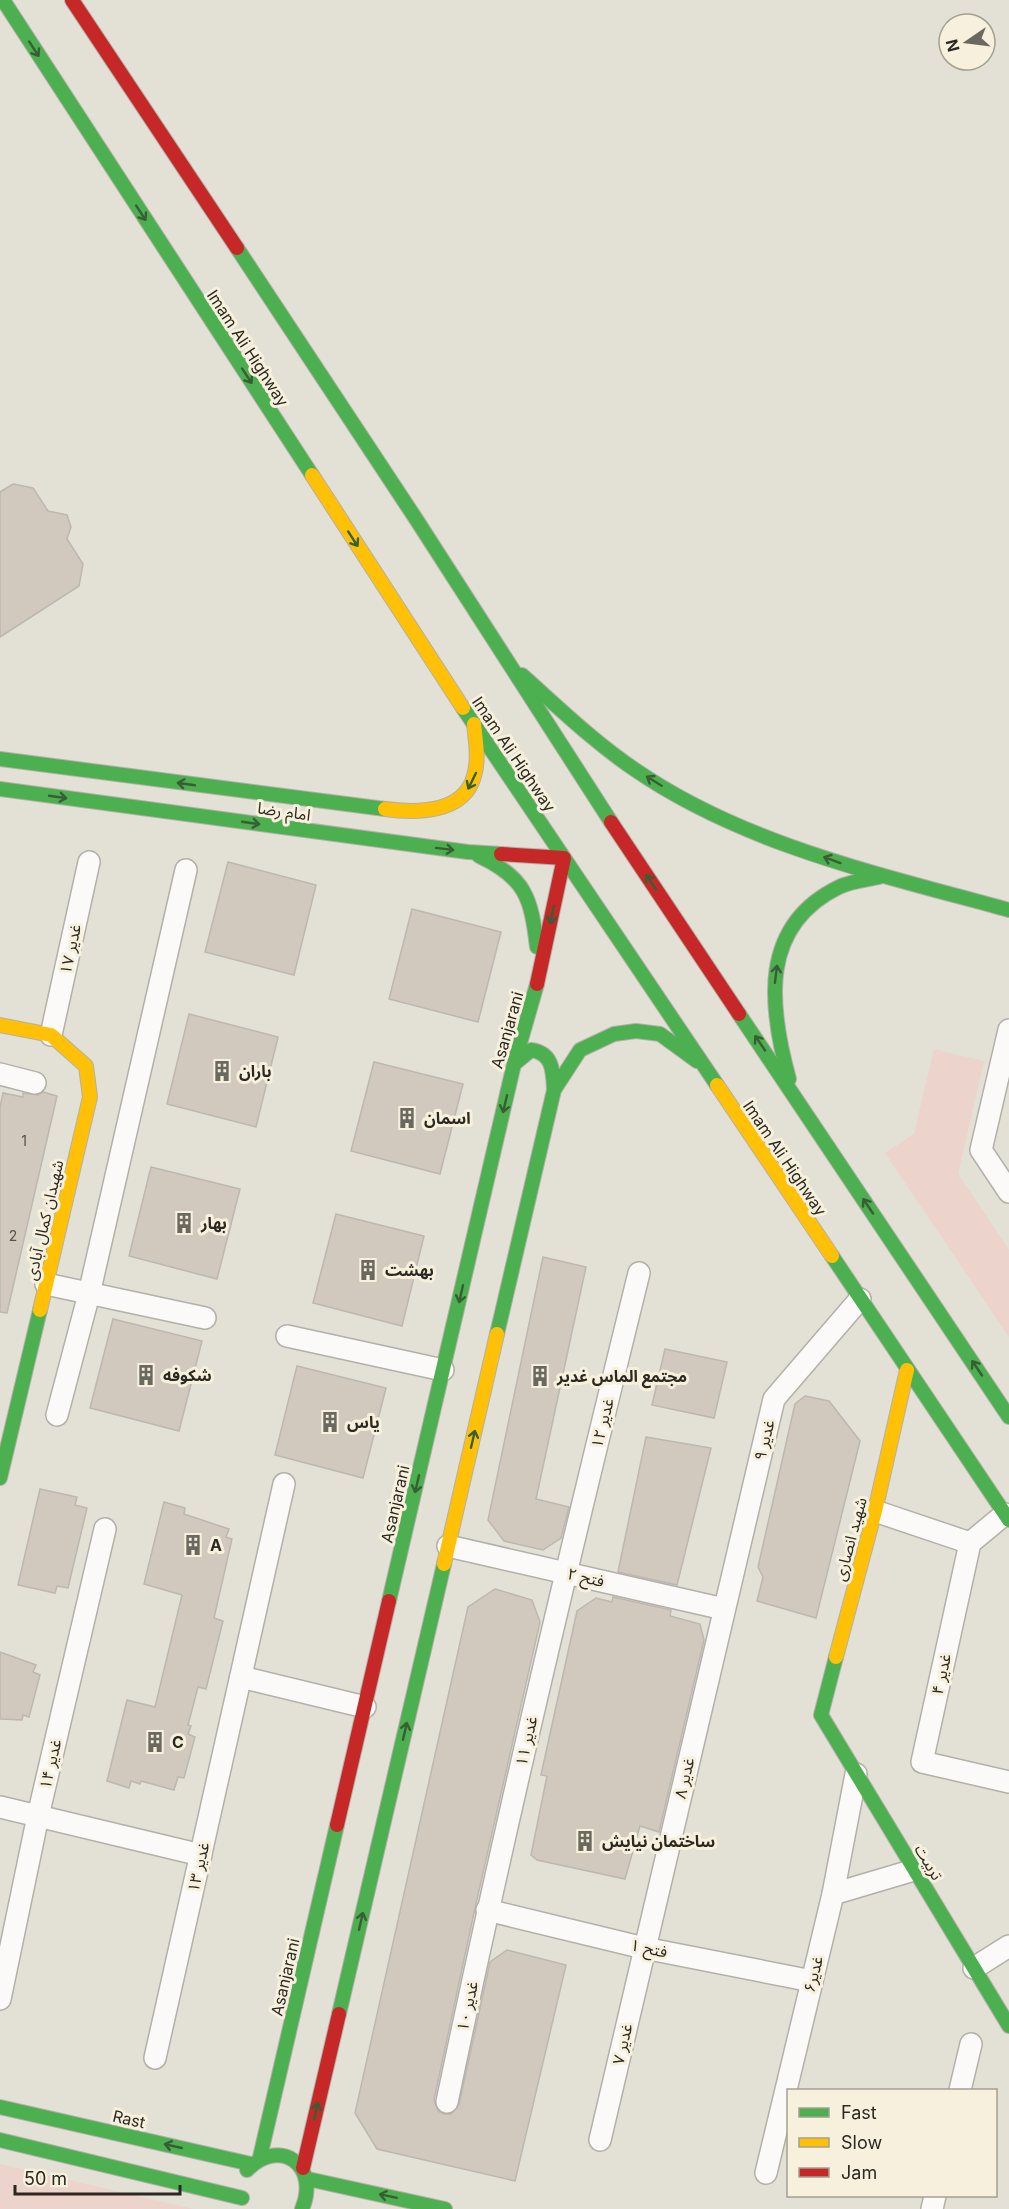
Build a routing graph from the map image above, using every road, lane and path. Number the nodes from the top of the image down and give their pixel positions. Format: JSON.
{"nodes":[{"id":1,"x":3,"y":0,"type":"edge"},
{"id":2,"x":72,"y":0,"type":"edge"},
{"id":3,"x":507,"y":661,"type":"junction"},
{"id":4,"x":474,"y":724,"type":"junction"},
{"id":5,"x":0,"y":759,"type":"edge"},
{"id":6,"x":0,"y":789,"type":"edge"},
{"id":7,"x":382,"y":811,"type":"junction"},
{"id":8,"x":379,"y":840,"type":"junction"},
{"id":9,"x":468,"y":852,"type":"junction"},
{"id":10,"x":564,"y":858,"type":"junction"},
{"id":11,"x":89,"y":862,"type":"dead end"},
{"id":12,"x":186,"y":870,"type":"dead end"},
{"id":13,"x":888,"y":876,"type":"junction"},
{"id":14,"x":1009,"y":910,"type":"edge"},
{"id":15,"x":541,"y":972,"type":"junction"},
{"id":16,"x":0,"y":1025,"type":"edge"},
{"id":17,"x":1009,"y":1030,"type":"edge"},
{"id":18,"x":51,"y":1035,"type":"junction"},
{"id":19,"x":514,"y":1064,"type":"junction"},
{"id":20,"x":701,"y":1064,"type":"junction"},
{"id":21,"x":0,"y":1074,"type":"edge"},
{"id":22,"x":35,"y":1083,"type":"dead end"},
{"id":23,"x":554,"y":1090,"type":"junction"},
{"id":24,"x":793,"y":1093,"type":"junction"},
{"id":25,"x":1009,"y":1192,"type":"edge"},
{"id":26,"x":639,"y":1273,"type":"dead end"},
{"id":27,"x":46,"y":1284,"type":"junction"},
{"id":28,"x":89,"y":1293,"type":"junction"},
{"id":29,"x":860,"y":1299,"type":"junction"},
{"id":30,"x":205,"y":1318,"type":"dead end"},
{"id":31,"x":287,"y":1336,"type":"dead end"},
{"id":32,"x":443,"y":1370,"type":"junction"},
{"id":33,"x":908,"y":1370,"type":"junction"},
{"id":34,"x":57,"y":1415,"type":"dead end"},
{"id":35,"x":1009,"y":1417,"type":"edge"},
{"id":36,"x":0,"y":1478,"type":"edge"},
{"id":37,"x":284,"y":1484,"type":"dead end"},
{"id":38,"x":875,"y":1511,"type":"junction"},
{"id":39,"x":1007,"y":1517,"type":"edge"},
{"id":40,"x":105,"y":1529,"type":"dead end"},
{"id":41,"x":970,"y":1543,"type":"junction"},
{"id":42,"x":448,"y":1546,"type":"junction"},
{"id":43,"x":565,"y":1572,"type":"junction"},
{"id":44,"x":724,"y":1609,"type":"junction"},
{"id":45,"x":241,"y":1677,"type":"junction"},
{"id":46,"x":364,"y":1707,"type":"junction"},
{"id":47,"x":820,"y":1715,"type":"joint"},
{"id":48,"x":856,"y":1774,"type":"junction"},
{"id":49,"x":1009,"y":1782,"type":"edge"},
{"id":50,"x":0,"y":1807,"type":"edge"},
{"id":51,"x":38,"y":1816,"type":"junction"},
{"id":52,"x":201,"y":1855,"type":"junction"},
{"id":53,"x":914,"y":1870,"type":"junction"},
{"id":54,"x":833,"y":1894,"type":"junction"},
{"id":55,"x":487,"y":1910,"type":"junction"},
{"id":56,"x":1009,"y":1946,"type":"edge"},
{"id":57,"x":644,"y":1948,"type":"junction"},
{"id":58,"x":974,"y":1968,"type":"junction"},
{"id":59,"x":812,"y":1981,"type":"junction"},
{"id":60,"x":0,"y":1999,"type":"edge"},
{"id":61,"x":1009,"y":2026,"type":"edge"},
{"id":62,"x":971,"y":2044,"type":"dead end"},
{"id":63,"x":155,"y":2058,"type":"dead end"},
{"id":64,"x":788,"y":2089,"type":"edge"},
{"id":65,"x":960,"y":2089,"type":"edge"},
{"id":66,"x":786,"y":2098,"type":"edge"},
{"id":67,"x":447,"y":2102,"type":"dead end"},
{"id":68,"x":0,"y":2107,"type":"edge"},
{"id":69,"x":0,"y":2140,"type":"edge"},
{"id":70,"x":600,"y":2140,"type":"dead end"},
{"id":71,"x":255,"y":2161,"type":"junction"},
{"id":72,"x":305,"y":2173,"type":"junction"},
{"id":73,"x":765,"y":2173,"type":"dead end"},
{"id":74,"x":247,"y":2206,"type":"edge"},
{"id":75,"x":302,"y":2209,"type":"edge"},
{"id":76,"x":445,"y":2209,"type":"edge"}],
"edges":[{"from":1,"to":4,"type":"main road","name":"Imam Ali Highway","one_way":true},
{"from":2,"to":3,"type":"main road"},
{"from":13,"to":3,"type":"main road","one_way":true},
{"from":24,"to":3,"type":"main road","one_way":true},
{"from":4,"to":7,"type":"main road","name":"امام رضا","one_way":true},
{"from":4,"to":10,"type":"main road","name":"Imam Ali Highway"},
{"from":7,"to":5,"type":"main road","name":"امام رضا","one_way":true},
{"from":6,"to":8,"type":"main road","name":"امام رضا","one_way":true},
{"from":7,"to":8,"type":"main road"},
{"from":8,"to":9,"type":"main road","name":"امام رضا","one_way":true},
{"from":9,"to":10,"type":"main road","name":"امام رضا"},
{"from":9,"to":15,"type":"main road"},
{"from":10,"to":15,"type":"main road","name":"Asanjarani","one_way":true},
{"from":10,"to":20,"type":"main road","name":"Imam Ali Highway"},
{"from":11,"to":18,"type":"street","name":"غدیر ۱۷"},
{"from":12,"to":28,"type":"street"},
{"from":13,"to":14,"type":"main road"},
{"from":24,"to":13,"type":"main road","one_way":true},
{"from":15,"to":19,"type":"main road","name":"Asanjarani"},
{"from":16,"to":18,"type":"main road"},
{"from":17,"to":25,"type":"street"},
{"from":18,"to":27,"type":"main road","name":"شهیدان کمال آبادی"},
{"from":19,"to":23,"type":"main road"},
{"from":19,"to":32,"type":"main road","name":"Asanjarani","one_way":true},
{"from":20,"to":23,"type":"main road"},
{"from":20,"to":29,"type":"main road","name":"Imam Ali Highway"},
{"from":21,"to":22,"type":"street"},
{"from":42,"to":23,"type":"main road","one_way":true},
{"from":35,"to":24,"type":"main road","one_way":true},
{"from":26,"to":43,"type":"street","name":"غدیر ۱۲"},
{"from":27,"to":28,"type":"street"},
{"from":27,"to":36,"type":"main road","name":"شهیدان کمال آبادی"},
{"from":28,"to":30,"type":"street"},
{"from":28,"to":34,"type":"street"},
{"from":29,"to":33,"type":"main road","name":"Imam Ali Highway"},
{"from":29,"to":44,"type":"street","name":"غدیر ۹"},
{"from":31,"to":32,"type":"street"},
{"from":32,"to":46,"type":"main road","name":"Asanjarani","one_way":true},
{"from":33,"to":38,"type":"main road","name":"شهید انصاری"},
{"from":33,"to":39,"type":"main road","name":"Imam Ali Highway"},
{"from":37,"to":45,"type":"street","name":"غدیر ۱۳"},
{"from":38,"to":41,"type":"street"},
{"from":38,"to":47,"type":"main road","name":"شهید انصاری"},
{"from":39,"to":41,"type":"street"},
{"from":40,"to":51,"type":"street","name":"غدیر ۱۴"},
{"from":41,"to":49,"type":"street","name":"غدیر ۴"},
{"from":42,"to":43,"type":"street","name":"فتح ۲"},
{"from":72,"to":42,"type":"main road","one_way":true},
{"from":43,"to":44,"type":"street","name":"فتح ۲"},
{"from":43,"to":55,"type":"street","name":"غدیر ۱۱"},
{"from":44,"to":57,"type":"street","name":"غدیر ۸"},
{"from":45,"to":46,"type":"street"},
{"from":45,"to":52,"type":"street","name":"غدیر ۱۳"},
{"from":46,"to":71,"type":"main road","name":"Asanjarani"},
{"from":47,"to":48,"type":"main road","name":"تربیت"},
{"from":48,"to":53,"type":"main road","name":"تربیت"},
{"from":48,"to":54,"type":"street","name":"غدیر۶"},
{"from":50,"to":51,"type":"street"},
{"from":51,"to":52,"type":"street"},
{"from":51,"to":60,"type":"street","name":"غدیر ۱۴"},
{"from":52,"to":63,"type":"street","name":"غدیر ۱۳"},
{"from":53,"to":54,"type":"street"},
{"from":53,"to":58,"type":"main road","name":"تربیت"},
{"from":54,"to":59,"type":"street","name":"غدیر۶"},
{"from":55,"to":57,"type":"street","name":"فتح ۱"},
{"from":55,"to":67,"type":"street","name":"غدیر ۱۰"},
{"from":56,"to":58,"type":"street"},
{"from":57,"to":59,"type":"street","name":"فتح ۱"},
{"from":57,"to":70,"type":"street","name":"غدیر ۷"},
{"from":58,"to":61,"type":"main road","name":"تربیت"},
{"from":59,"to":64,"type":"street","name":"غدیر۶"},
{"from":62,"to":65,"type":"street"},
{"from":66,"to":73,"type":"street","name":"غدیر۶"},
{"from":71,"to":68,"type":"main road","name":"Rast","one_way":true},
{"from":69,"to":74,"type":"main road"},
{"from":71,"to":72,"type":"main road","name":"Rast"},
{"from":71,"to":74,"type":"main road","name":"Asanjarani"},
{"from":72,"to":75,"type":"main road"},
{"from":76,"to":72,"type":"main road","one_way":true}]}
